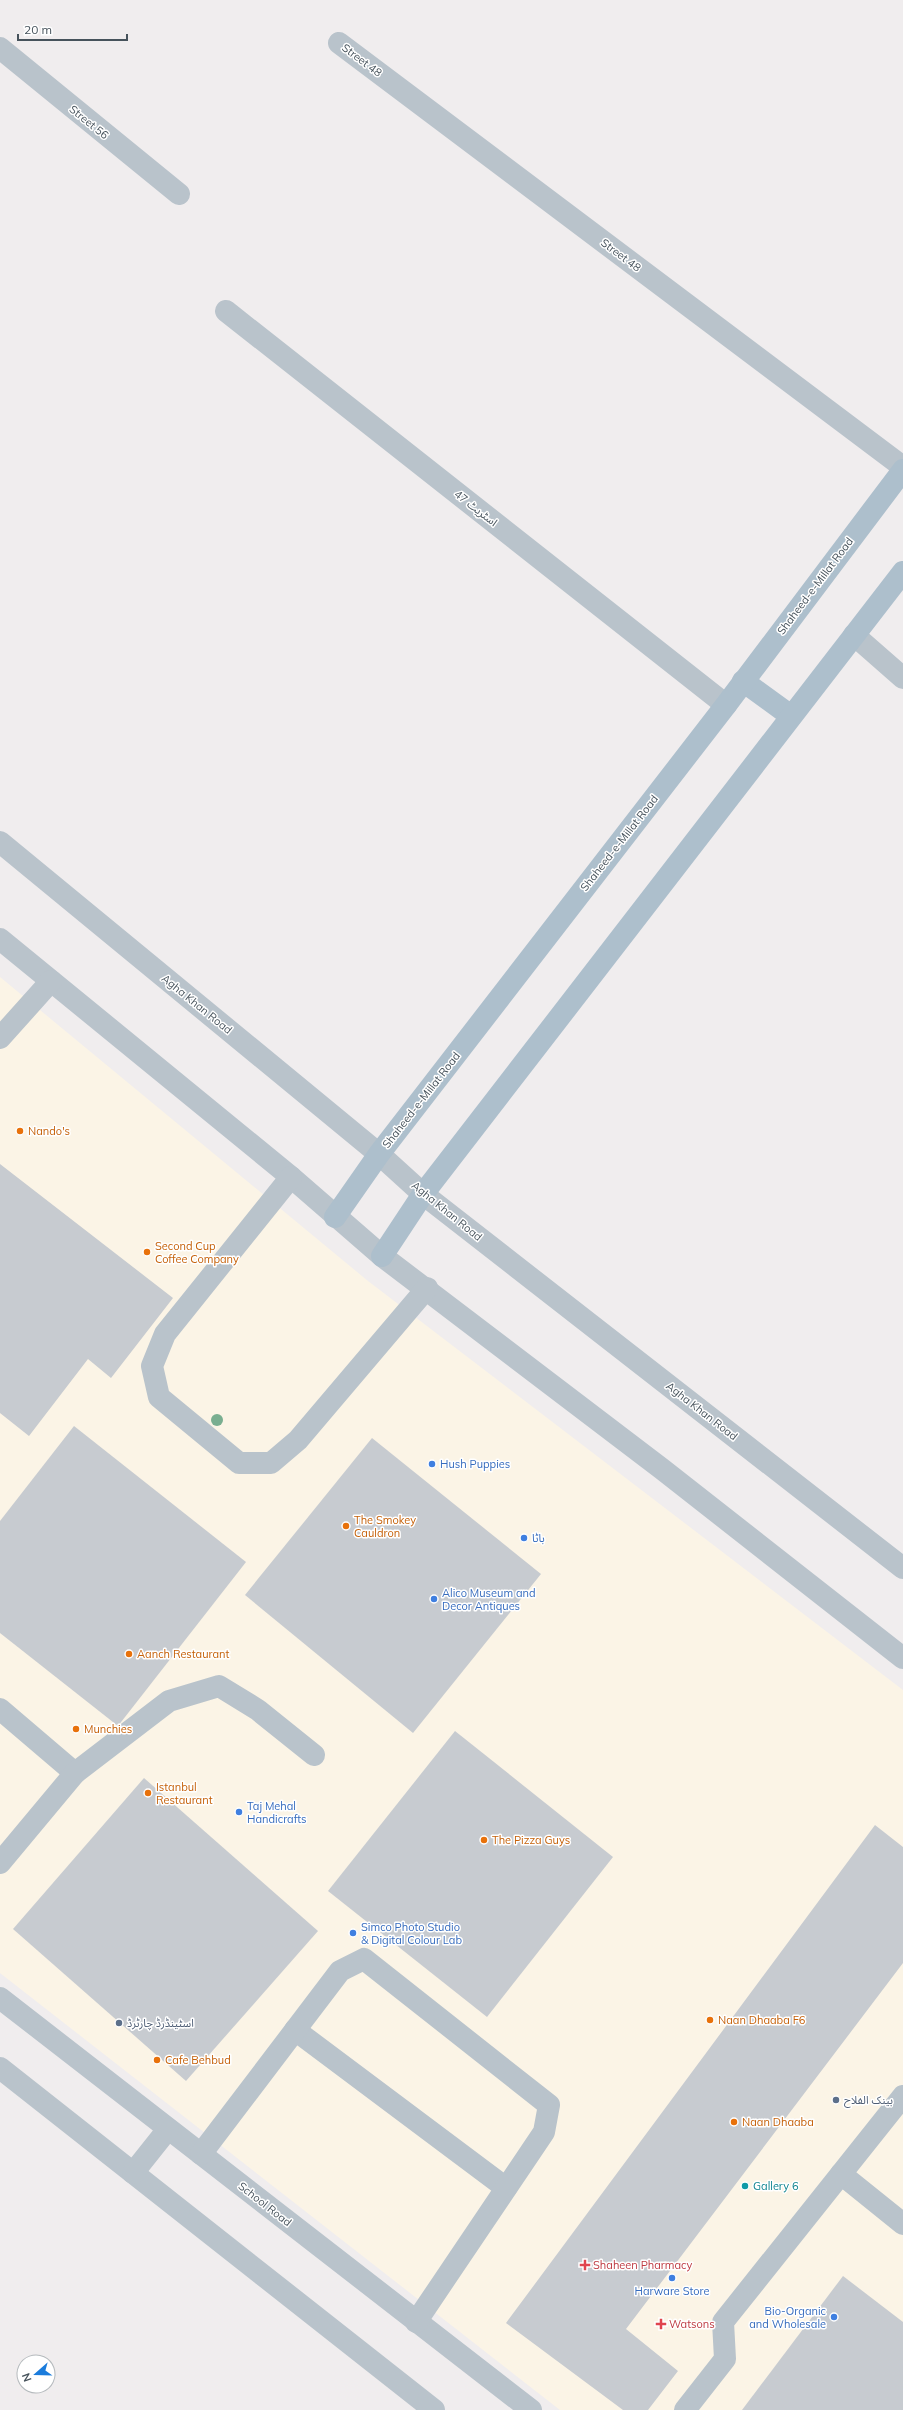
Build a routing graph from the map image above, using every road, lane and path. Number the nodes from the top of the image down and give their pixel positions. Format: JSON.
{"nodes":[{"id":1,"x":339,"y":43,"type":"dead end"},
{"id":2,"x":0,"y":48,"type":"edge"},
{"id":3,"x":179,"y":194,"type":"dead end"},
{"id":4,"x":226,"y":311,"type":"dead end"},
{"id":5,"x":903,"y":467,"type":"edge"},
{"id":6,"x":903,"y":470,"type":"edge"},
{"id":7,"x":903,"y":572,"type":"edge"},
{"id":8,"x":854,"y":635,"type":"junction"},
{"id":9,"x":903,"y":678,"type":"edge"},
{"id":10,"x":743,"y":681,"type":"junction"},
{"id":11,"x":726,"y":705,"type":"junction"},
{"id":12,"x":791,"y":716,"type":"junction"},
{"id":13,"x":0,"y":842,"type":"edge"},
{"id":14,"x":0,"y":939,"type":"edge"},
{"id":15,"x":51,"y":981,"type":"junction"},
{"id":16,"x":0,"y":1038,"type":"edge"},
{"id":17,"x":379,"y":1154,"type":"junction"},
{"id":18,"x":291,"y":1177,"type":"junction"},
{"id":19,"x":423,"y":1194,"type":"junction"},
{"id":20,"x":335,"y":1217,"type":"junction"},
{"id":21,"x":382,"y":1256,"type":"junction"},
{"id":22,"x":427,"y":1288,"type":"junction"},
{"id":23,"x":903,"y":1568,"type":"edge"},
{"id":24,"x":903,"y":1658,"type":"edge"},
{"id":25,"x":0,"y":1709,"type":"edge"},
{"id":26,"x":314,"y":1755,"type":"dead end"},
{"id":27,"x":75,"y":1773,"type":"junction"},
{"id":28,"x":0,"y":1863,"type":"edge"},
{"id":29,"x":0,"y":1998,"type":"edge"},
{"id":30,"x":295,"y":2030,"type":"junction"},
{"id":31,"x":0,"y":2068,"type":"edge"},
{"id":32,"x":903,"y":2096,"type":"edge"},
{"id":33,"x":168,"y":2129,"type":"junction"},
{"id":34,"x":201,"y":2154,"type":"junction"},
{"id":35,"x":133,"y":2173,"type":"junction"},
{"id":36,"x":841,"y":2174,"type":"junction"},
{"id":37,"x":506,"y":2188,"type":"junction"},
{"id":38,"x":903,"y":2224,"type":"edge"},
{"id":39,"x":416,"y":2322,"type":"junction"},
{"id":40,"x":434,"y":2410,"type":"edge"},
{"id":41,"x":531,"y":2410,"type":"edge"},
{"id":42,"x":685,"y":2410,"type":"edge"}],
"edges":[{"from":1,"to":5,"type":"street","name":"Street 48"},
{"from":2,"to":3,"type":"street","name":"Street 56"},
{"from":4,"to":11,"type":"street","name":"اسٹریٹ 47"},
{"from":6,"to":10,"type":"main road","name":"Shaheed-e-Millat Road"},
{"from":7,"to":8,"type":"main road"},
{"from":8,"to":9,"type":"street"},
{"from":8,"to":12,"type":"main road"},
{"from":10,"to":11,"type":"main road","name":"Shaheed-e-Millat Road"},
{"from":10,"to":12,"type":"main road"},
{"from":11,"to":17,"type":"main road","name":"Shaheed-e-Millat Road"},
{"from":12,"to":19,"type":"main road"},
{"from":13,"to":17,"type":"street","name":"Agha Khan Road"},
{"from":14,"to":15,"type":"street"},
{"from":15,"to":16,"type":"street"},
{"from":15,"to":18,"type":"street"},
{"from":17,"to":19,"type":"street","name":"Agha Khan Road"},
{"from":17,"to":20,"type":"main road","name":"Shaheed-e-Millat Road"},
{"from":18,"to":20,"type":"street"},
{"from":18,"to":22,"type":"street"},
{"from":19,"to":21,"type":"main road"},
{"from":19,"to":23,"type":"street","name":"Agha Khan Road"},
{"from":20,"to":21,"type":"street"},
{"from":21,"to":22,"type":"street"},
{"from":22,"to":24,"type":"street"},
{"from":25,"to":27,"type":"street"},
{"from":26,"to":27,"type":"street"},
{"from":27,"to":28,"type":"street"},
{"from":29,"to":33,"type":"street","name":"School Road"},
{"from":30,"to":34,"type":"street"},
{"from":30,"to":37,"type":"street"},
{"from":30,"to":37,"type":"street"},
{"from":31,"to":35,"type":"street"},
{"from":32,"to":36,"type":"street"},
{"from":33,"to":34,"type":"street","name":"School Road"},
{"from":33,"to":35,"type":"street"},
{"from":34,"to":39,"type":"street","name":"School Road"},
{"from":35,"to":40,"type":"street"},
{"from":36,"to":38,"type":"street"},
{"from":36,"to":42,"type":"street"},
{"from":37,"to":39,"type":"street"},
{"from":39,"to":41,"type":"street","name":"School Road"}]}
